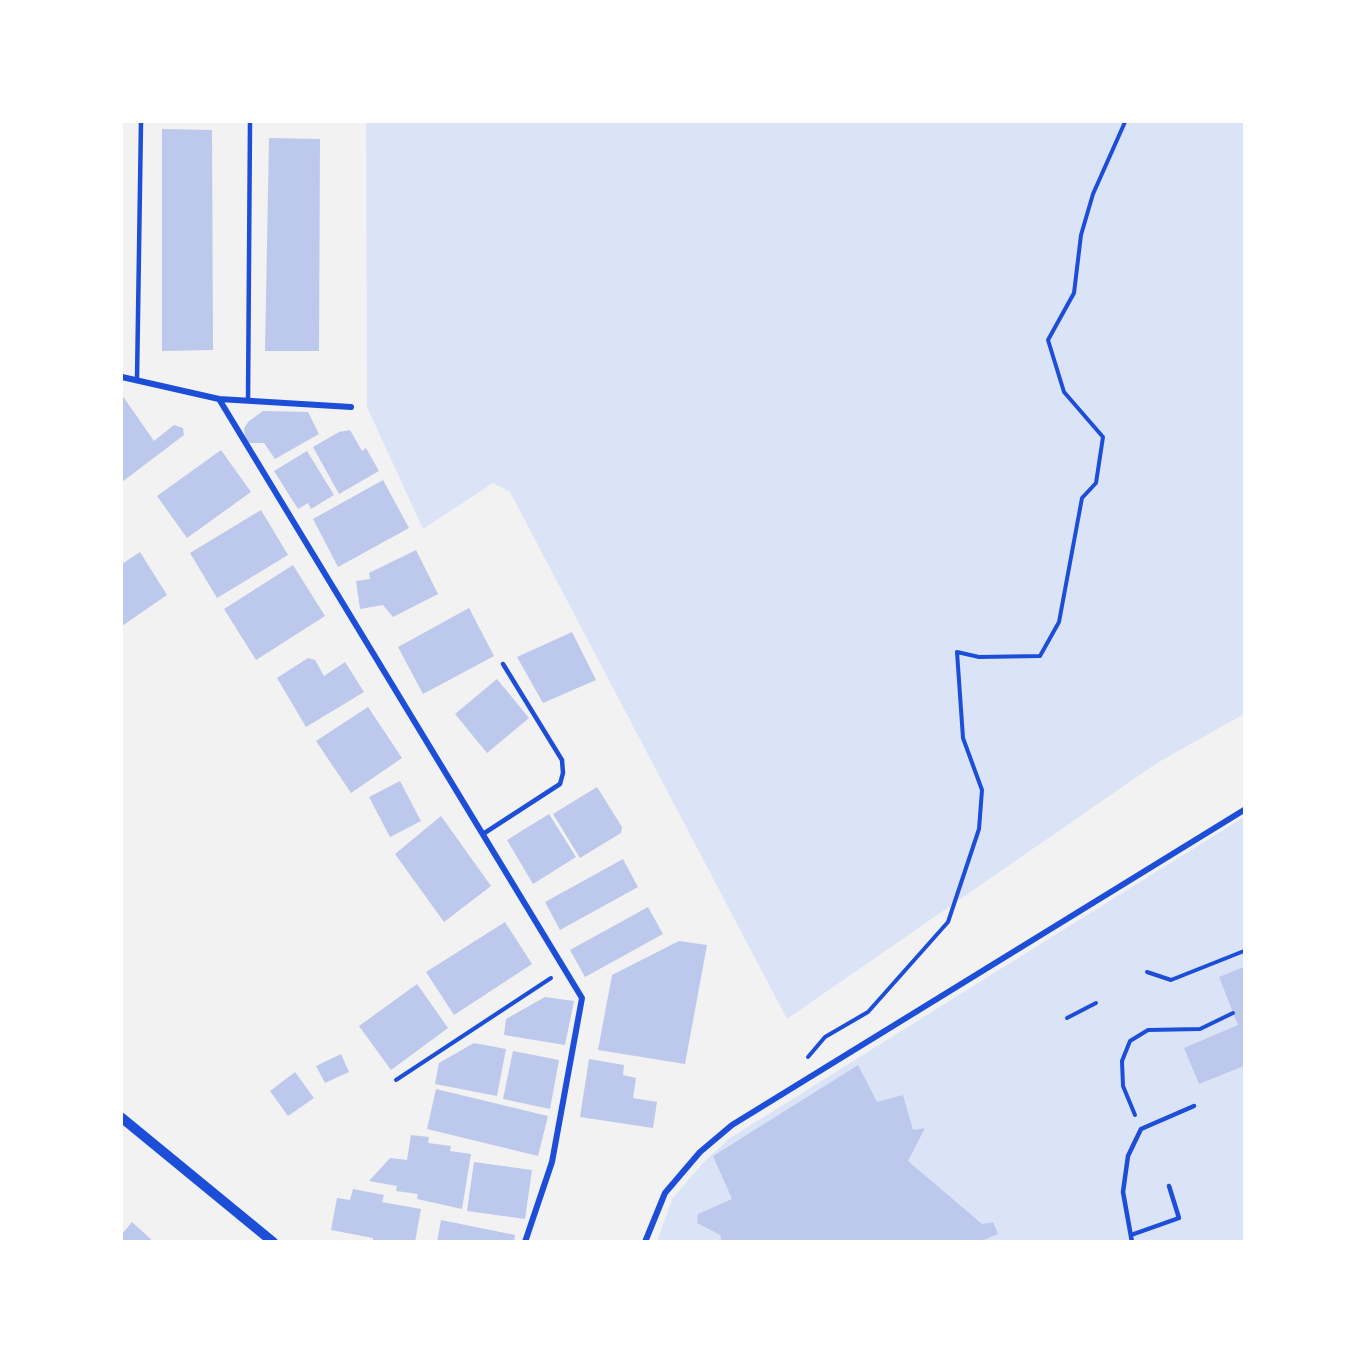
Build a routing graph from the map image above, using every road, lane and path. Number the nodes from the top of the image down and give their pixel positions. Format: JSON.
{"nodes":[{"id":1,"x":141,"y":122,"type":"edge"},
{"id":2,"x":250,"y":122,"type":"edge"},
{"id":3,"x":1125,"y":122,"type":"edge"},
{"id":4,"x":122,"y":377,"type":"edge"},
{"id":5,"x":137,"y":380,"type":"junction"},
{"id":6,"x":219,"y":399,"type":"junction"},
{"id":7,"x":248,"y":401,"type":"junction"},
{"id":8,"x":351,"y":407,"type":"dead end"},
{"id":9,"x":504,"y":664,"type":"dead end"},
{"id":10,"x":1245,"y":810,"type":"edge"},
{"id":11,"x":483,"y":834,"type":"junction"},
{"id":12,"x":1245,"y":951,"type":"edge"},
{"id":13,"x":565,"y":969,"type":"junction"},
{"id":14,"x":1147,"y":972,"type":"dead end"},
{"id":15,"x":1096,"y":1003,"type":"dead end"},
{"id":16,"x":1233,"y":1013,"type":"dead end"},
{"id":17,"x":1067,"y":1018,"type":"dead end"},
{"id":18,"x":396,"y":1080,"type":"dead end"},
{"id":19,"x":797,"y":1085,"type":"junction"},
{"id":20,"x":1194,"y":1106,"type":"dead end"},
{"id":21,"x":122,"y":1118,"type":"edge"},
{"id":22,"x":1141,"y":1129,"type":"junction"},
{"id":23,"x":1169,"y":1186,"type":"dead end"},
{"id":24,"x":1131,"y":1235,"type":"junction"},
{"id":25,"x":273,"y":1242,"type":"edge"},
{"id":26,"x":525,"y":1242,"type":"edge"},
{"id":27,"x":645,"y":1242,"type":"edge"},
{"id":28,"x":1132,"y":1242,"type":"edge"}],
"edges":[{"from":1,"to":5,"type":"lane"},
{"from":2,"to":7,"type":"lane"},
{"from":3,"to":19,"type":"path"},
{"from":4,"to":5,"type":"street"},
{"from":5,"to":6,"type":"street"},
{"from":6,"to":7,"type":"street"},
{"from":6,"to":11,"type":"street"},
{"from":7,"to":8,"type":"street"},
{"from":9,"to":11,"type":"lane"},
{"from":10,"to":19,"type":"street"},
{"from":11,"to":13,"type":"street"},
{"from":12,"to":14,"type":"path"},
{"from":13,"to":18,"type":"path"},
{"from":13,"to":26,"type":"street"},
{"from":15,"to":17,"type":"path"},
{"from":16,"to":22,"type":"path"},
{"from":19,"to":27,"type":"street"},
{"from":20,"to":22,"type":"lane"},
{"from":21,"to":25,"type":"street"},
{"from":22,"to":24,"type":"lane"},
{"from":23,"to":24,"type":"lane"},
{"from":24,"to":28,"type":"lane"}]}
